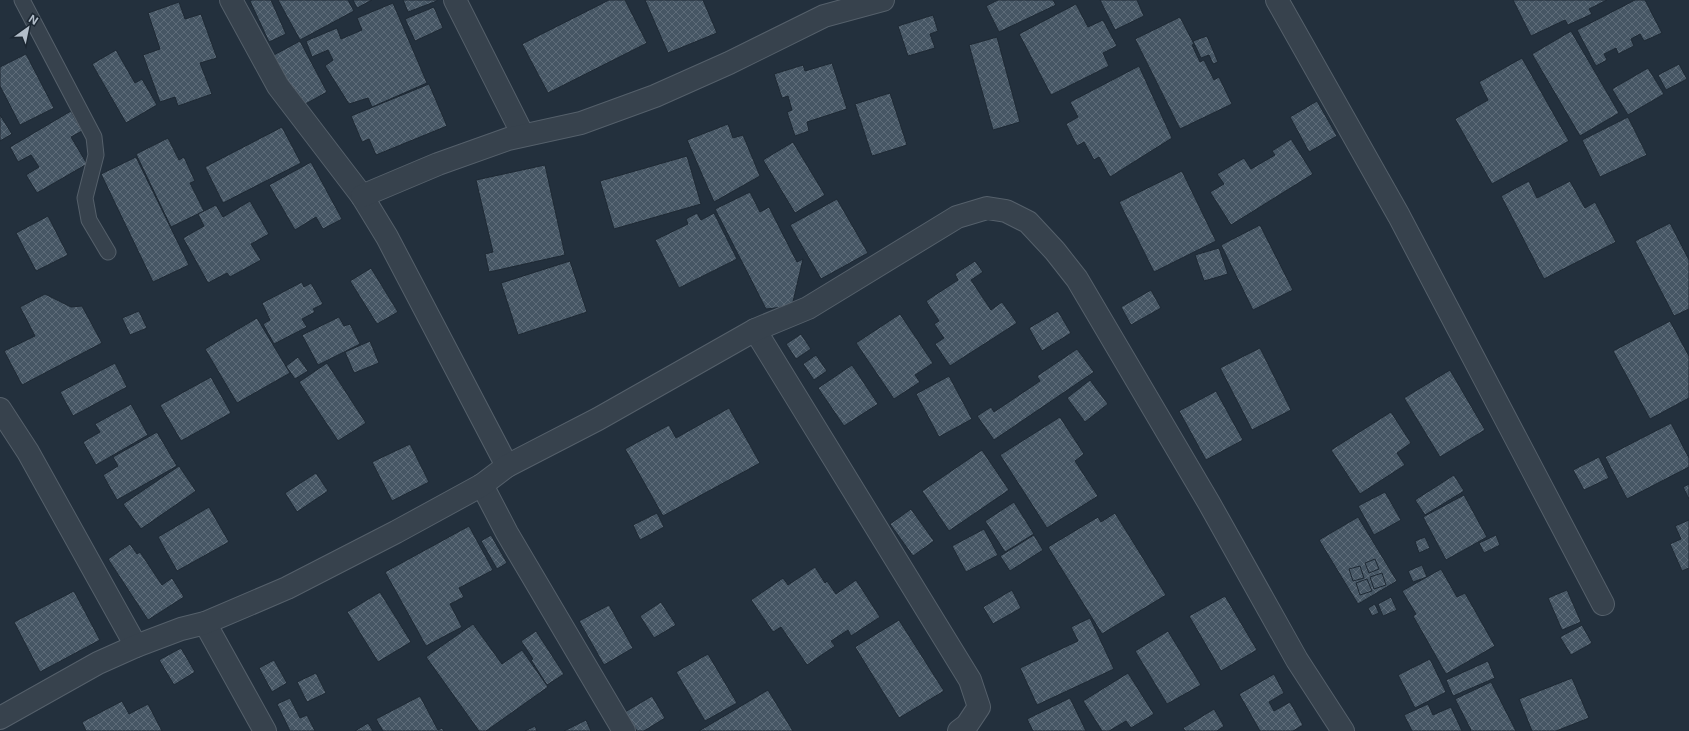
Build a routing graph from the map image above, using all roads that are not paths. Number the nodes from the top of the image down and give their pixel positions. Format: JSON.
{"nodes":[{"id":1,"x":22,"y":0,"type":"edge"},
{"id":2,"x":231,"y":0,"type":"edge"},
{"id":3,"x":454,"y":0,"type":"edge"},
{"id":4,"x":883,"y":0,"type":"edge"},
{"id":5,"x":1277,"y":0,"type":"edge"},
{"id":6,"x":821,"y":8,"type":"edge"},
{"id":7,"x":523,"y":135,"type":"junction"},
{"id":8,"x":362,"y":196,"type":"junction"},
{"id":9,"x":108,"y":252,"type":"dead end"},
{"id":10,"x":755,"y":330,"type":"junction"},
{"id":11,"x":0,"y":408,"type":"edge"},
{"id":12,"x":507,"y":466,"type":"junction"},
{"id":13,"x":482,"y":484,"type":"junction"},
{"id":14,"x":1603,"y":604,"type":"dead end"},
{"id":15,"x":204,"y":623,"type":"junction"},
{"id":16,"x":136,"y":646,"type":"junction"},
{"id":17,"x":0,"y":718,"type":"edge"},
{"id":18,"x":265,"y":731,"type":"edge"},
{"id":19,"x":624,"y":731,"type":"edge"},
{"id":20,"x":959,"y":731,"type":"edge"},
{"id":21,"x":1343,"y":731,"type":"edge"}],
"edges":[{"from":1,"to":9,"type":"lane"},
{"from":2,"to":8,"type":"street"},
{"from":3,"to":7,"type":"street"},
{"from":4,"to":6,"type":"street"},
{"from":5,"to":14,"type":"street"},
{"from":6,"to":7,"type":"street"},
{"from":7,"to":8,"type":"street"},
{"from":8,"to":12,"type":"street"},
{"from":10,"to":12,"type":"street"},
{"from":10,"to":20,"type":"street"},
{"from":10,"to":21,"type":"street"},
{"from":11,"to":16,"type":"street"},
{"from":12,"to":13,"type":"street"},
{"from":13,"to":15,"type":"street"},
{"from":13,"to":19,"type":"street"},
{"from":15,"to":16,"type":"street"},
{"from":15,"to":18,"type":"street"},
{"from":16,"to":17,"type":"street"}]}
